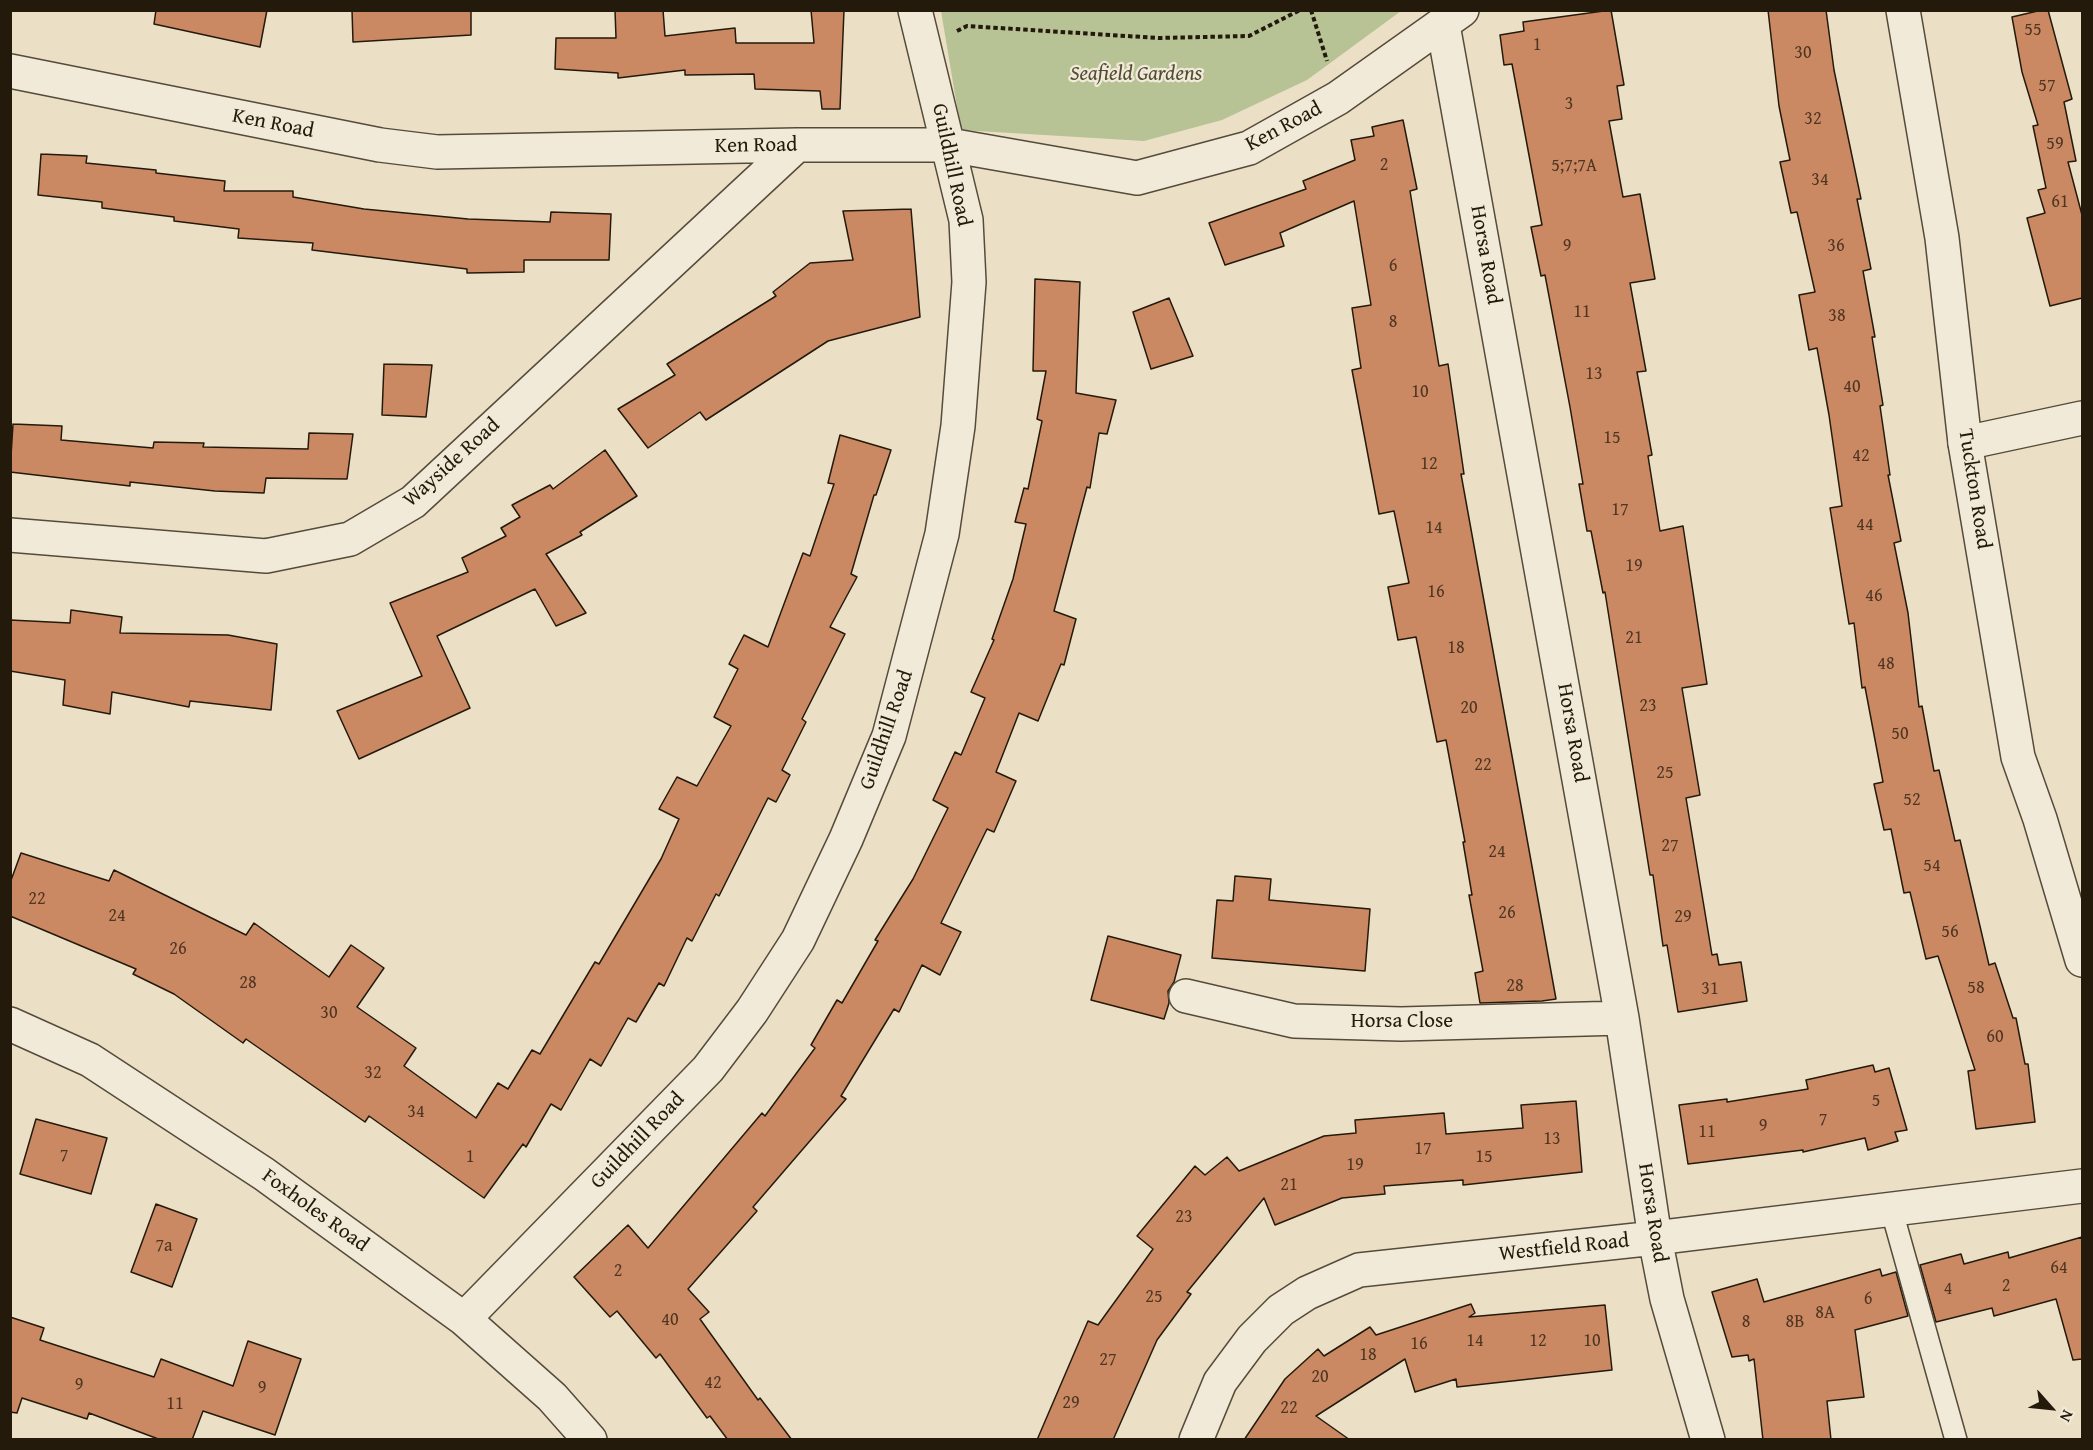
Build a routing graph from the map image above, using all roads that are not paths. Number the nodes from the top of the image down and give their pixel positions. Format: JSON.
{"nodes":[{"id":1,"x":915,"y":10,"type":"edge"},
{"id":2,"x":1903,"y":10,"type":"edge"},
{"id":3,"x":1452,"y":18,"type":"edge"},
{"id":4,"x":10,"y":71,"type":"edge"},
{"id":5,"x":797,"y":145,"type":"junction"},
{"id":6,"x":949,"y":145,"type":"junction"},
{"id":7,"x":2082,"y":418,"type":"edge"},
{"id":8,"x":1965,"y":443,"type":"junction"},
{"id":9,"x":10,"y":536,"type":"edge"},
{"id":10,"x":2082,"y":960,"type":"edge"},
{"id":11,"x":1186,"y":996,"type":"dead end"},
{"id":12,"x":1622,"y":1018,"type":"junction"},
{"id":13,"x":10,"y":1024,"type":"edge"},
{"id":14,"x":2082,"y":1186,"type":"edge"},
{"id":15,"x":1891,"y":1208,"type":"junction"},
{"id":16,"x":1655,"y":1238,"type":"junction"},
{"id":17,"x":464,"y":1319,"type":"junction"},
{"id":18,"x":590,"y":1440,"type":"edge"},
{"id":19,"x":1196,"y":1440,"type":"edge"},
{"id":20,"x":1708,"y":1440,"type":"edge"},
{"id":21,"x":1956,"y":1440,"type":"edge"}],
"edges":[{"from":1,"to":6,"type":"street","name":"Guildhill Road"},
{"from":2,"to":8,"type":"street","name":"Tuckton Road"},
{"from":3,"to":6,"type":"street","name":"Ken Road"},
{"from":3,"to":12,"type":"street","name":"Horsa Road"},
{"from":4,"to":5,"type":"street","name":"Ken Road"},
{"from":5,"to":6,"type":"street","name":"Ken Road"},
{"from":5,"to":9,"type":"street","name":"Wayside Road"},
{"from":6,"to":17,"type":"street","name":"Guildhill Road"},
{"from":7,"to":8,"type":"street"},
{"from":8,"to":10,"type":"street","name":"Tuckton Road"},
{"from":11,"to":12,"type":"street","name":"Horsa Close"},
{"from":12,"to":16,"type":"street","name":"Horsa Road"},
{"from":13,"to":17,"type":"street","name":"Foxholes Road"},
{"from":14,"to":15,"type":"street","name":"Westfield Road"},
{"from":15,"to":16,"type":"street","name":"Westfield Road"},
{"from":15,"to":21,"type":"lane"},
{"from":16,"to":19,"type":"street","name":"Westfield Road"},
{"from":16,"to":20,"type":"street","name":"Horsa Road"},
{"from":17,"to":18,"type":"street","name":"Foxholes Road"}]}
